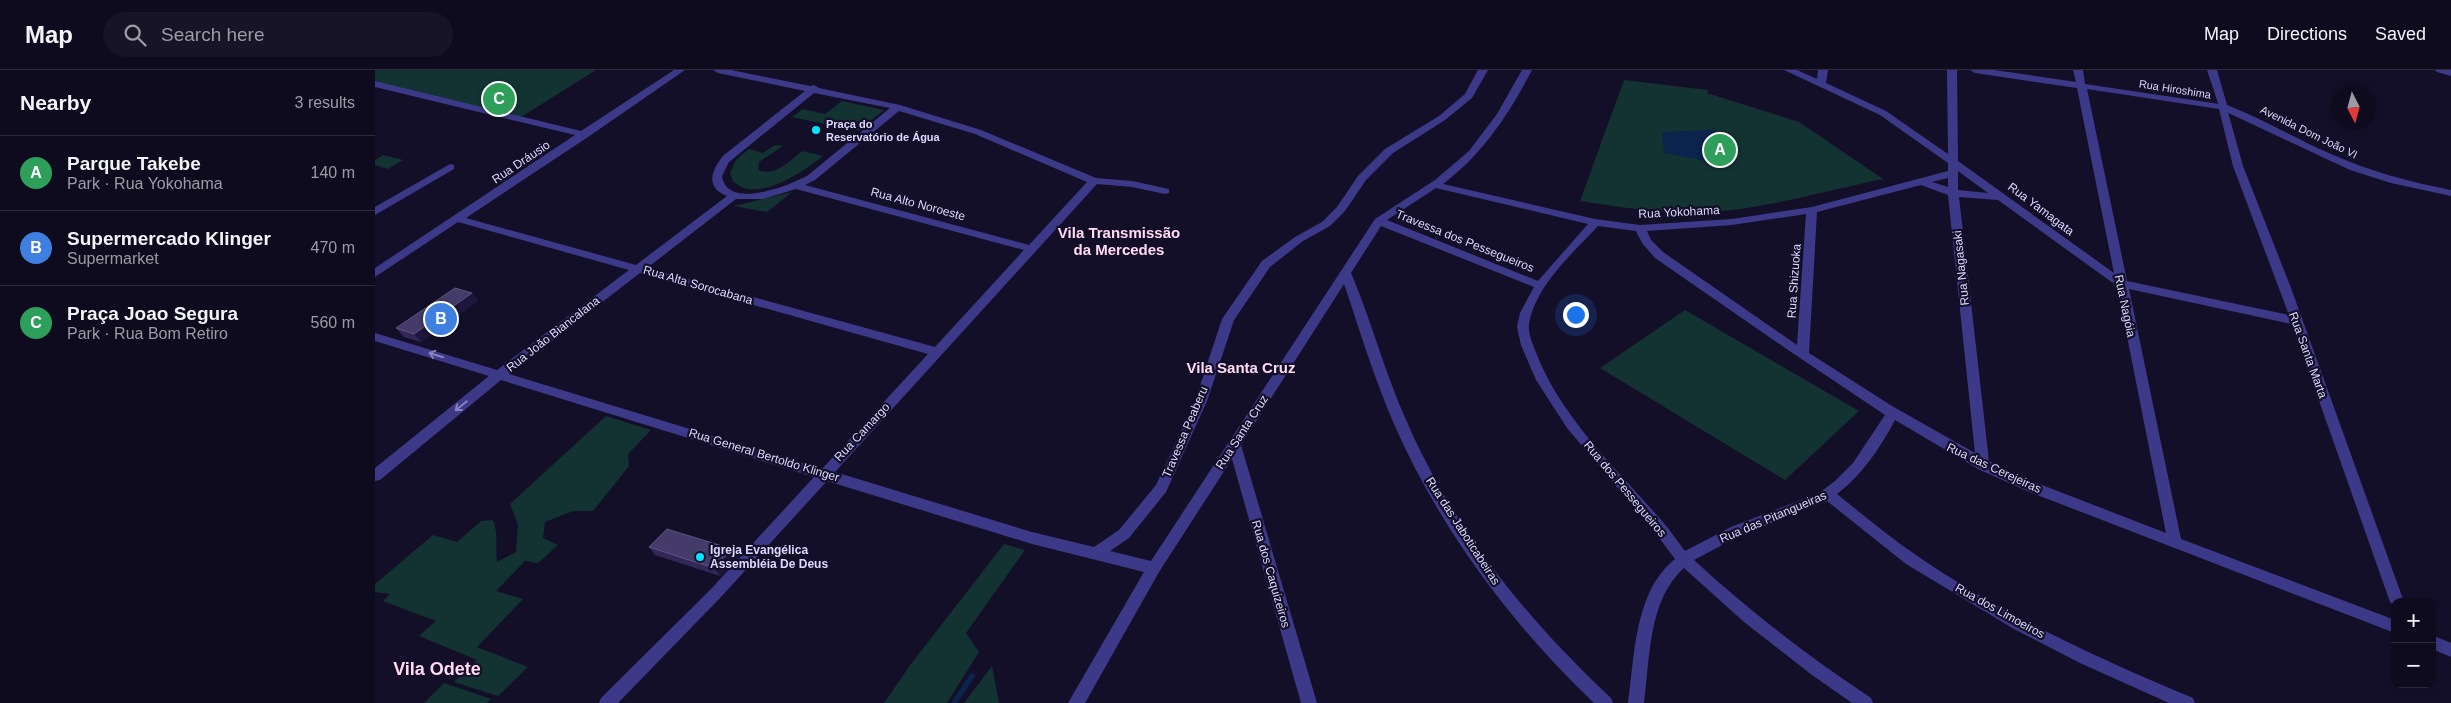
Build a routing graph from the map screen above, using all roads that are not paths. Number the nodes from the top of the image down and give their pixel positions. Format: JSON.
{"nodes":[{"id":1,"x":680,"y":70,"type":"edge"},
{"id":2,"x":718,"y":70,"type":"edge"},
{"id":3,"x":1483,"y":70,"type":"edge"},
{"id":4,"x":1527,"y":70,"type":"edge"},
{"id":5,"x":1789,"y":70,"type":"edge"},
{"id":6,"x":1823,"y":70,"type":"edge"},
{"id":7,"x":1952,"y":70,"type":"edge"},
{"id":8,"x":1975,"y":70,"type":"edge"},
{"id":9,"x":2078,"y":70,"type":"edge"},
{"id":10,"x":2212,"y":70,"type":"edge"},
{"id":11,"x":2441,"y":70,"type":"edge"},
{"id":12,"x":2451,"y":73,"type":"edge"},
{"id":13,"x":375,"y":84,"type":"edge"},
{"id":14,"x":1821,"y":85,"type":"junction"},
{"id":15,"x":2081,"y":86,"type":"junction"},
{"id":16,"x":814,"y":88,"type":"junction"},
{"id":17,"x":897,"y":107,"type":"junction"},
{"id":18,"x":2223,"y":107,"type":"junction"},
{"id":19,"x":585,"y":135,"type":"junction"},
{"id":20,"x":450,"y":167,"type":"dead end"},
{"id":21,"x":1953,"y":168,"type":"junction"},
{"id":22,"x":1094,"y":181,"type":"junction"},
{"id":23,"x":1924,"y":182,"type":"junction"},
{"id":24,"x":1435,"y":185,"type":"junction"},
{"id":25,"x":796,"y":186,"type":"junction"},
{"id":26,"x":1165,"y":191,"type":"dead end"},
{"id":27,"x":1953,"y":193,"type":"junction"},
{"id":28,"x":2451,"y":193,"type":"edge"},
{"id":29,"x":734,"y":196,"type":"junction"},
{"id":30,"x":2002,"y":197,"type":"junction"},
{"id":31,"x":1812,"y":210,"type":"junction"},
{"id":32,"x":375,"y":212,"type":"edge"},
{"id":33,"x":458,"y":219,"type":"junction"},
{"id":34,"x":1379,"y":221,"type":"junction"},
{"id":35,"x":1595,"y":222,"type":"junction"},
{"id":36,"x":1640,"y":228,"type":"junction"},
{"id":37,"x":1032,"y":249,"type":"junction"},
{"id":38,"x":638,"y":268,"type":"junction"},
{"id":39,"x":375,"y":273,"type":"edge"},
{"id":40,"x":1346,"y":274,"type":"junction"},
{"id":41,"x":2120,"y":283,"type":"junction"},
{"id":42,"x":1541,"y":286,"type":"junction"},
{"id":43,"x":2296,"y":321,"type":"junction"},
{"id":44,"x":375,"y":337,"type":"edge"},
{"id":45,"x":937,"y":352,"type":"junction"},
{"id":46,"x":1803,"y":353,"type":"junction"},
{"id":47,"x":499,"y":375,"type":"junction"},
{"id":48,"x":1892,"y":414,"type":"junction"},
{"id":49,"x":1234,"y":445,"type":"junction"},
{"id":50,"x":1983,"y":465,"type":"junction"},
{"id":51,"x":824,"y":473,"type":"junction"},
{"id":52,"x":375,"y":476,"type":"edge"},
{"id":53,"x":1828,"y":494,"type":"junction"},
{"id":54,"x":2175,"y":542,"type":"junction"},
{"id":55,"x":1096,"y":554,"type":"junction"},
{"id":56,"x":1683,"y":559,"type":"junction"},
{"id":57,"x":1154,"y":568,"type":"junction"},
{"id":58,"x":2396,"y":598,"type":"edge"},
{"id":59,"x":2391,"y":625,"type":"edge"},
{"id":60,"x":2434,"y":643,"type":"edge"},
{"id":61,"x":2451,"y":650,"type":"edge"},
{"id":62,"x":607,"y":703,"type":"edge"},
{"id":63,"x":1076,"y":703,"type":"edge"},
{"id":64,"x":1309,"y":703,"type":"edge"},
{"id":65,"x":1605,"y":703,"type":"edge"},
{"id":66,"x":1636,"y":703,"type":"edge"},
{"id":67,"x":1865,"y":703,"type":"edge"},
{"id":68,"x":2187,"y":703,"type":"edge"}],
"edges":[{"from":1,"to":19,"type":"street","name":"Rua Dráusio"},
{"from":2,"to":16,"type":"street"},
{"from":3,"to":55,"type":"street","name":"Travessa Peaberu"},
{"from":4,"to":24,"type":"street","name":"Rua Santa Cruz"},
{"from":5,"to":14,"type":"street","name":"Rua Yamagata"},
{"from":6,"to":14,"type":"street"},
{"from":7,"to":21,"type":"street","name":"Rua Nagasaki"},
{"from":8,"to":15,"type":"street","name":"Rua Hiroshima"},
{"from":9,"to":15,"type":"street","name":"Rua Nagóia"},
{"from":10,"to":18,"type":"street"},
{"from":11,"to":12,"type":"street"},
{"from":13,"to":19,"type":"street"},
{"from":14,"to":21,"type":"street","name":"Rua Yamagata"},
{"from":15,"to":18,"type":"street","name":"Rua Hiroshima"},
{"from":15,"to":41,"type":"street","name":"Rua Nagóia"},
{"from":16,"to":17,"type":"street"},
{"from":16,"to":29,"type":"street"},
{"from":17,"to":22,"type":"street"},
{"from":17,"to":25,"type":"street"},
{"from":18,"to":28,"type":"street","name":"Avenida Dom João VI"},
{"from":18,"to":43,"type":"street","name":"Rua Santa Marta"},
{"from":19,"to":33,"type":"street","name":"Rua Dráusio"},
{"from":20,"to":32,"type":"street"},
{"from":21,"to":23,"type":"street","name":"Rua Yokohama"},
{"from":21,"to":27,"type":"street","name":"Rua Nagasaki"},
{"from":21,"to":30,"type":"street","name":"Rua Yamagata"},
{"from":22,"to":26,"type":"street"},
{"from":22,"to":37,"type":"street","name":"Rua Camargo"},
{"from":23,"to":27,"type":"street"},
{"from":23,"to":31,"type":"street","name":"Rua Yokohama"},
{"from":24,"to":34,"type":"street","name":"Rua Santa Cruz"},
{"from":24,"to":35,"type":"street","name":"Rua Yokohama"},
{"from":25,"to":29,"type":"street"},
{"from":25,"to":37,"type":"street","name":"Rua Alto Noroeste"},
{"from":27,"to":30,"type":"street"},
{"from":27,"to":50,"type":"street","name":"Rua Nagasaki"},
{"from":29,"to":38,"type":"street","name":"Rua João Biancalana"},
{"from":30,"to":41,"type":"street","name":"Rua Yamagata"},
{"from":31,"to":36,"type":"street","name":"Rua Yokohama"},
{"from":31,"to":46,"type":"street","name":"Rua Shizuoka"},
{"from":33,"to":38,"type":"street","name":"Rua Alta Sorocabana"},
{"from":33,"to":39,"type":"street","name":"Rua Dráusio"},
{"from":34,"to":40,"type":"street","name":"Rua Santa Cruz"},
{"from":34,"to":42,"type":"street","name":"Travessa dos Pessegueiros"},
{"from":35,"to":36,"type":"street","name":"Rua Yokohama"},
{"from":35,"to":42,"type":"street","name":"Rua dos Pessegueiros"},
{"from":36,"to":46,"type":"street","name":"Rua das Cerejeiras"},
{"from":37,"to":45,"type":"street","name":"Rua Camargo"},
{"from":38,"to":45,"type":"street","name":"Rua Alta Sorocabana"},
{"from":38,"to":47,"type":"street","name":"Rua João Biancalana"},
{"from":40,"to":49,"type":"street","name":"Rua Santa Cruz"},
{"from":40,"to":65,"type":"street","name":"Rua das Jaboticabeiras"},
{"from":41,"to":43,"type":"street","name":"Rua Yamagata"},
{"from":41,"to":54,"type":"street","name":"Rua Nagóia"},
{"from":42,"to":56,"type":"street","name":"Rua dos Pessegueiros"},
{"from":43,"to":58,"type":"street","name":"Rua Santa Marta"},
{"from":47,"to":44,"type":"street","name":"Rua General Bertoldo Klinger","one_way":true},
{"from":45,"to":51,"type":"street","name":"Rua Camargo"},
{"from":46,"to":48,"type":"street","name":"Rua das Cerejeiras"},
{"from":47,"to":51,"type":"street","name":"Rua General Bertoldo Klinger"},
{"from":47,"to":52,"type":"street","name":"Rua João Biancalana","one_way":true},
{"from":48,"to":50,"type":"street","name":"Rua das Cerejeiras"},
{"from":48,"to":53,"type":"street","name":"Rua das Pitangueiras"},
{"from":49,"to":57,"type":"street","name":"Rua Santa Cruz"},
{"from":49,"to":64,"type":"street","name":"Rua dos Caquizeiros"},
{"from":50,"to":54,"type":"street","name":"Rua das Cerejeiras"},
{"from":51,"to":55,"type":"street","name":"Rua General Bertoldo Klinger"},
{"from":51,"to":62,"type":"street","name":"Rua Camargo"},
{"from":53,"to":56,"type":"street","name":"Rua das Pitangueiras"},
{"from":53,"to":68,"type":"street","name":"Rua dos Limoeiros"},
{"from":54,"to":59,"type":"street","name":"Rua das Cerejeiras"},
{"from":55,"to":57,"type":"street","name":"Rua General Bertoldo Klinger"},
{"from":56,"to":66,"type":"street","name":"Rua das Pitangueiras"},
{"from":56,"to":67,"type":"street","name":"Rua dos Pessegueiros"},
{"from":57,"to":63,"type":"street","name":"Rua Santa Cruz"},
{"from":60,"to":61,"type":"street"}]}
